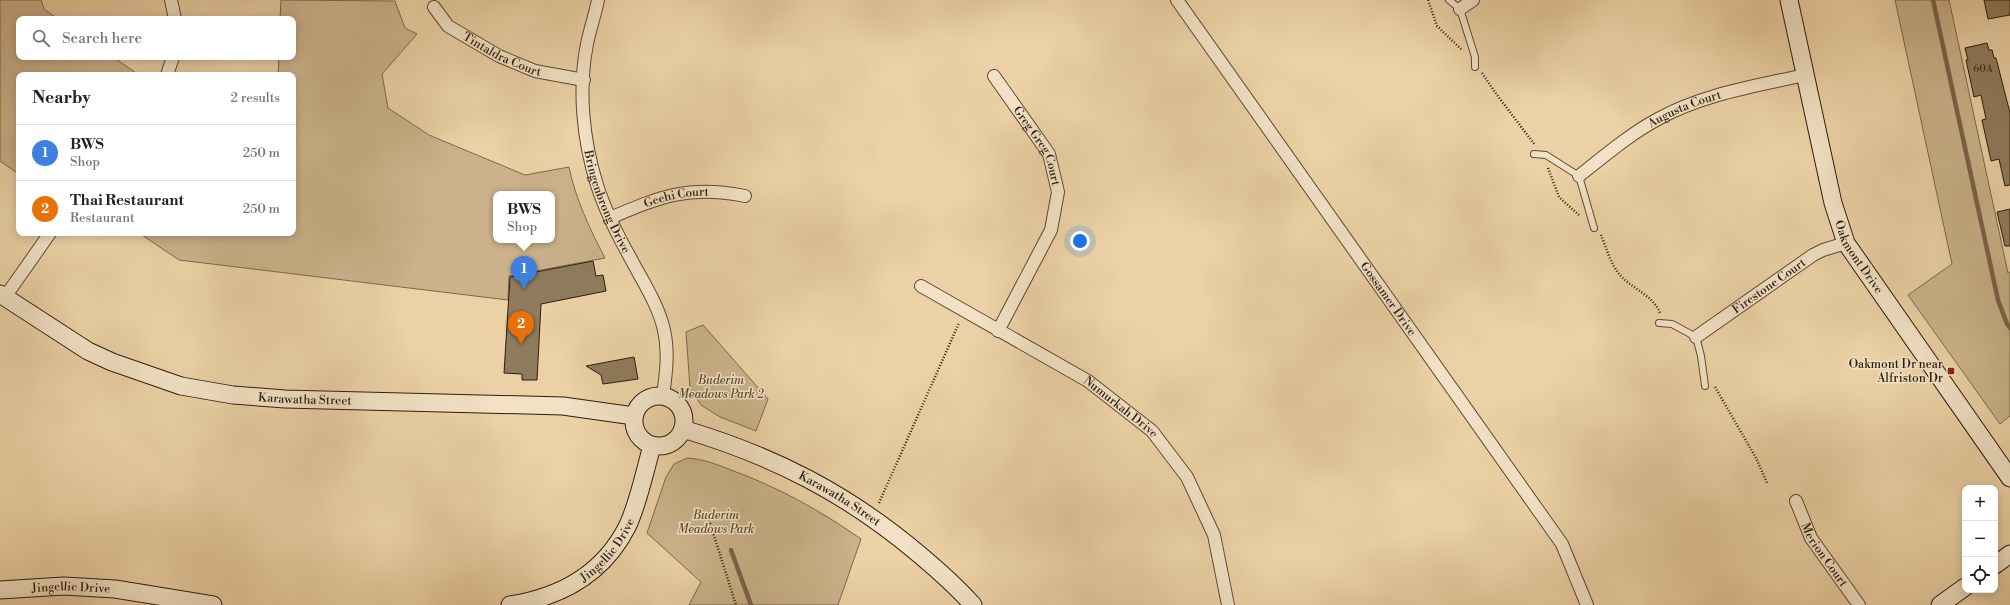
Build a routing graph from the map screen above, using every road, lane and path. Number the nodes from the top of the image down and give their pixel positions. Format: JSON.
{"nodes":[{"id":1,"x":171,"y":0,"type":"edge"},
{"id":2,"x":598,"y":0,"type":"edge"},
{"id":3,"x":1177,"y":0,"type":"edge"},
{"id":4,"x":1449,"y":0,"type":"edge"},
{"id":5,"x":1473,"y":0,"type":"edge"},
{"id":6,"x":1789,"y":0,"type":"edge"},
{"id":7,"x":434,"y":7,"type":"dead end"},
{"id":8,"x":1460,"y":9,"type":"junction"},
{"id":9,"x":175,"y":16,"type":"edge"},
{"id":10,"x":172,"y":60,"type":"edge"},
{"id":11,"x":1475,"y":67,"type":"dead end"},
{"id":12,"x":168,"y":72,"type":"edge"},
{"id":13,"x":994,"y":76,"type":"dead end"},
{"id":14,"x":1805,"y":76,"type":"junction"},
{"id":15,"x":584,"y":80,"type":"junction"},
{"id":16,"x":1534,"y":154,"type":"dead end"},
{"id":17,"x":1579,"y":176,"type":"junction"},
{"id":18,"x":745,"y":196,"type":"dead end"},
{"id":19,"x":610,"y":218,"type":"junction"},
{"id":20,"x":1594,"y":228,"type":"dead end"},
{"id":21,"x":48,"y":236,"type":"edge"},
{"id":22,"x":1846,"y":243,"type":"junction"},
{"id":23,"x":921,"y":286,"type":"dead end"},
{"id":24,"x":3,"y":295,"type":"edge"},
{"id":25,"x":964,"y":311,"type":"junction"},
{"id":26,"x":1660,"y":323,"type":"dead end"},
{"id":27,"x":998,"y":331,"type":"junction"},
{"id":28,"x":1696,"y":337,"type":"junction"},
{"id":29,"x":1703,"y":376,"type":"junction"},
{"id":30,"x":1704,"y":386,"type":"dead end"},
{"id":31,"x":663,"y":396,"type":"junction"},
{"id":32,"x":634,"y":416,"type":"junction"},
{"id":33,"x":683,"y":429,"type":"junction"},
{"id":34,"x":652,"y":446,"type":"junction"},
{"id":35,"x":2010,"y":478,"type":"edge"},
{"id":36,"x":1767,"y":483,"type":"dead end"},
{"id":37,"x":1796,"y":501,"type":"dead end"},
{"id":38,"x":879,"y":503,"type":"dead end"},
{"id":39,"x":710,"y":523,"type":"dead end"},
{"id":40,"x":2010,"y":554,"type":"edge"},
{"id":41,"x":1998,"y":563,"type":"edge"},
{"id":42,"x":1962,"y":589,"type":"edge"},
{"id":43,"x":0,"y":590,"type":"edge"},
{"id":44,"x":213,"y":605,"type":"edge"},
{"id":45,"x":510,"y":605,"type":"edge"},
{"id":46,"x":736,"y":605,"type":"edge"},
{"id":47,"x":973,"y":605,"type":"edge"},
{"id":48,"x":1228,"y":605,"type":"edge"},
{"id":49,"x":1587,"y":605,"type":"edge"},
{"id":50,"x":1859,"y":605,"type":"edge"},
{"id":51,"x":1940,"y":605,"type":"edge"}],
"edges":[{"from":1,"to":9,"type":"street"},
{"from":2,"to":15,"type":"street","name":"Bringenbrong Drive"},
{"from":3,"to":49,"type":"street","name":"Gossamer Drive"},
{"from":4,"to":8,"type":"lane"},
{"from":5,"to":8,"type":"street"},
{"from":6,"to":14,"type":"street","name":"Oakmont Drive"},
{"from":7,"to":15,"type":"street","name":"Tintaldra Court"},
{"from":8,"to":11,"type":"lane"},
{"from":10,"to":12,"type":"street"},
{"from":13,"to":27,"type":"street","name":"Greg Greg Court"},
{"from":14,"to":17,"type":"street","name":"Augusta Court"},
{"from":14,"to":22,"type":"street","name":"Oakmont Drive"},
{"from":15,"to":19,"type":"street","name":"Bringenbrong Drive"},
{"from":16,"to":17,"type":"lane"},
{"from":17,"to":20,"type":"lane"},
{"from":18,"to":19,"type":"street","name":"Geehi Court"},
{"from":19,"to":31,"type":"street","name":"Bringenbrong Drive"},
{"from":21,"to":24,"type":"street"},
{"from":22,"to":28,"type":"street","name":"Firestone Court"},
{"from":22,"to":35,"type":"street","name":"Oakmont Drive"},
{"from":23,"to":25,"type":"street","name":"Numurkah Drive"},
{"from":24,"to":32,"type":"street","name":"Karawatha Street"},
{"from":25,"to":27,"type":"street","name":"Numurkah Drive"},
{"from":25,"to":38,"type":"path"},
{"from":26,"to":28,"type":"lane"},
{"from":27,"to":48,"type":"street","name":"Numurkah Drive"},
{"from":28,"to":29,"type":"lane"},
{"from":29,"to":30,"type":"lane"},
{"from":29,"to":36,"type":"path"},
{"from":31,"to":32,"type":"street"},
{"from":31,"to":33,"type":"street"},
{"from":32,"to":34,"type":"street"},
{"from":33,"to":34,"type":"street"},
{"from":33,"to":47,"type":"street","name":"Karawatha Street"},
{"from":34,"to":45,"type":"street","name":"Jingellic Drive"},
{"from":37,"to":50,"type":"street","name":"Merion Court"},
{"from":39,"to":46,"type":"path"},
{"from":40,"to":41,"type":"street"},
{"from":42,"to":51,"type":"street"},
{"from":43,"to":44,"type":"street","name":"Jingellic Drive"}]}
